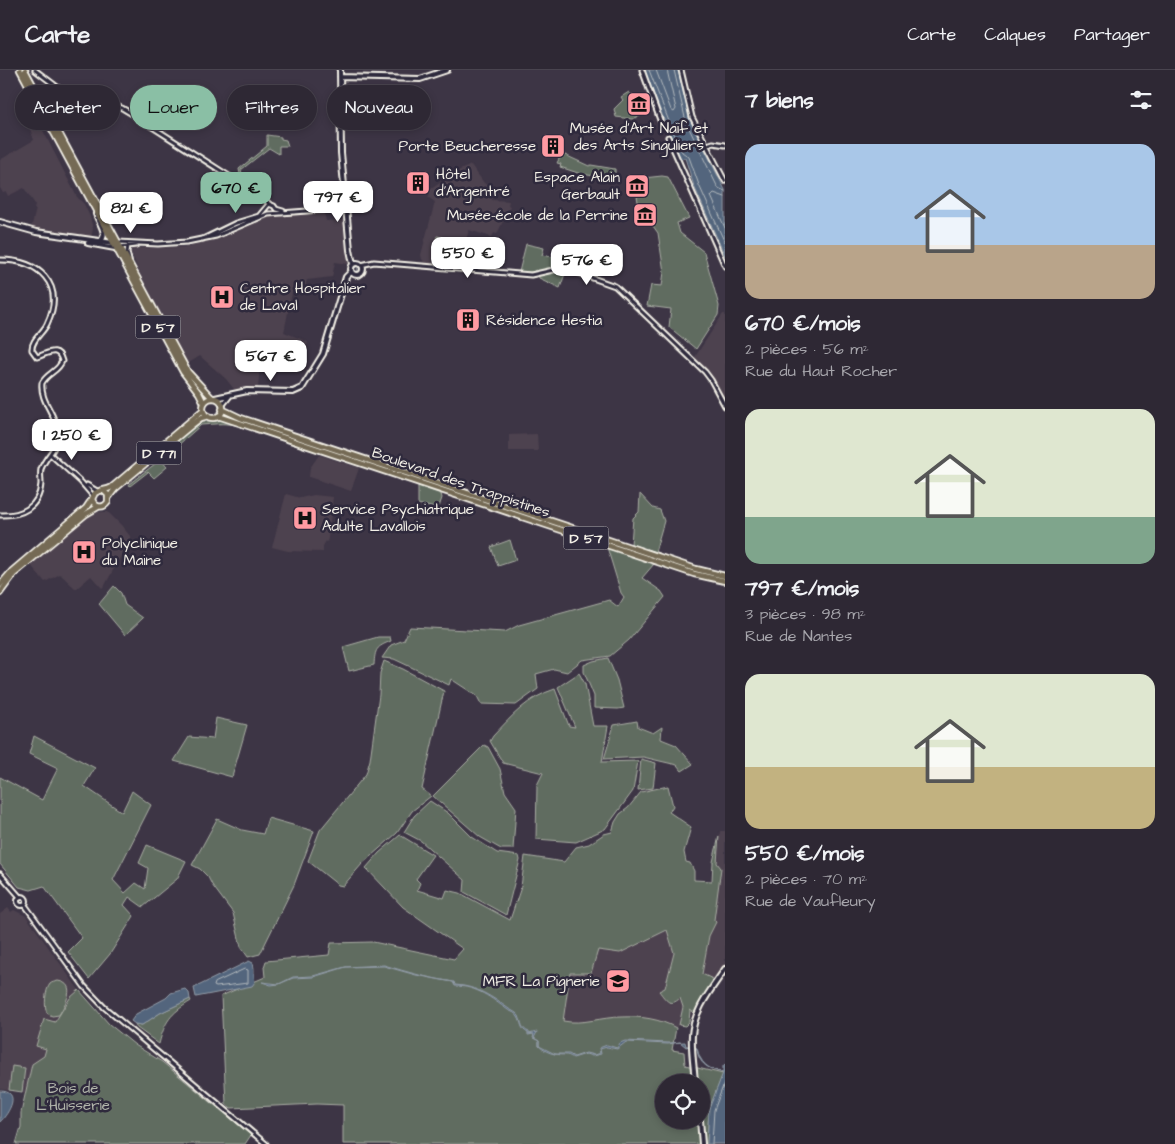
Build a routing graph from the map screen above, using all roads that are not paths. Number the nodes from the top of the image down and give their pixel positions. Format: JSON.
{"nodes":[{"id":1,"x":20,"y":70,"type":"edge"},
{"id":2,"x":25,"y":70,"type":"edge"},
{"id":3,"x":340,"y":70,"type":"edge"},
{"id":4,"x":447,"y":70,"type":"edge"},
{"id":5,"x":642,"y":70,"type":"edge"},
{"id":6,"x":681,"y":70,"type":"edge"},
{"id":7,"x":36,"y":71,"type":"edge"},
{"id":8,"x":340,"y":77,"type":"junction"},
{"id":9,"x":31,"y":81,"type":"junction"},
{"id":10,"x":660,"y":120,"type":"dead end"},
{"id":11,"x":668,"y":137,"type":"dead end"},
{"id":12,"x":707,"y":145,"type":"junction"},
{"id":13,"x":725,"y":145,"type":"edge"},
{"id":14,"x":725,"y":181,"type":"edge"},
{"id":15,"x":269,"y":204,"type":"junction"},
{"id":16,"x":346,"y":208,"type":"junction"},
{"id":17,"x":276,"y":209,"type":"junction"},
{"id":18,"x":95,"y":211,"type":"junction"},
{"id":19,"x":267,"y":212,"type":"junction"},
{"id":20,"x":283,"y":212,"type":"junction"},
{"id":21,"x":274,"y":213,"type":"junction"},
{"id":22,"x":0,"y":222,"type":"edge"},
{"id":23,"x":52,"y":235,"type":"junction"},
{"id":24,"x":100,"y":242,"type":"junction"},
{"id":25,"x":144,"y":244,"type":"junction"},
{"id":26,"x":104,"y":246,"type":"junction"},
{"id":27,"x":117,"y":246,"type":"junction"},
{"id":28,"x":128,"y":246,"type":"junction"},
{"id":29,"x":0,"y":260,"type":"edge"},
{"id":30,"x":353,"y":264,"type":"junction"},
{"id":31,"x":725,"y":266,"type":"edge"},
{"id":32,"x":362,"y":267,"type":"junction"},
{"id":33,"x":132,"y":270,"type":"junction"},
{"id":34,"x":351,"y":272,"type":"junction"},
{"id":35,"x":232,"y":394,"type":"junction"},
{"id":36,"x":214,"y":398,"type":"junction"},
{"id":37,"x":204,"y":403,"type":"junction"},
{"id":38,"x":725,"y":406,"type":"edge"},
{"id":39,"x":222,"y":407,"type":"junction"},
{"id":40,"x":203,"y":410,"type":"junction"},
{"id":41,"x":208,"y":416,"type":"junction"},
{"id":42,"x":218,"y":416,"type":"junction"},
{"id":43,"x":51,"y":455,"type":"junction"},
{"id":44,"x":81,"y":482,"type":"junction"},
{"id":45,"x":97,"y":491,"type":"junction"},
{"id":46,"x":104,"y":491,"type":"junction"},
{"id":47,"x":92,"y":498,"type":"junction"},
{"id":48,"x":109,"y":498,"type":"junction"},
{"id":49,"x":98,"y":507,"type":"junction"},
{"id":50,"x":0,"y":515,"type":"edge"},
{"id":51,"x":725,"y":576,"type":"edge"},
{"id":52,"x":725,"y":581,"type":"edge"},
{"id":53,"x":1,"y":582,"type":"edge"},
{"id":54,"x":0,"y":593,"type":"edge"},
{"id":55,"x":0,"y":874,"type":"edge"},
{"id":56,"x":20,"y":897,"type":"junction"},
{"id":57,"x":25,"y":905,"type":"junction"},
{"id":58,"x":725,"y":970,"type":"edge"},
{"id":59,"x":694,"y":1074,"type":"edge"},
{"id":60,"x":701,"y":1129,"type":"edge"},
{"id":61,"x":266,"y":1144,"type":"edge"},
{"id":62,"x":702,"y":1144,"type":"edge"}],
"edges":[{"from":1,"to":18,"type":"main road"},
{"from":2,"to":9,"type":"main road","number":"D 57"},
{"from":3,"to":8,"type":"main road"},
{"from":4,"to":8,"type":"main road"},
{"from":5,"to":10,"type":"street"},
{"from":6,"to":12,"type":"street"},
{"from":7,"to":9,"type":"street"},
{"from":7,"to":15,"type":"street"},
{"from":8,"to":16,"type":"main road"},
{"from":9,"to":27,"type":"main road","number":"D 57"},
{"from":11,"to":31,"type":"street"},
{"from":12,"to":13,"type":"street"},
{"from":12,"to":14,"type":"street"},
{"from":15,"to":17,"type":"street"},
{"from":15,"to":19,"type":"street"},
{"from":16,"to":20,"type":"street"},
{"from":16,"to":30,"type":"main road"},
{"from":17,"to":20,"type":"street"},
{"from":17,"to":21,"type":"street"},
{"from":18,"to":24,"type":"main road"},
{"from":18,"to":27,"type":"main road"},
{"from":19,"to":21,"type":"street"},
{"from":19,"to":25,"type":"street"},
{"from":20,"to":21,"type":"street"},
{"from":22,"to":23,"type":"main road"},
{"from":23,"to":24,"type":"main road"},
{"from":23,"to":26,"type":"main road"},
{"from":24,"to":27,"type":"main road"},
{"from":25,"to":27,"type":"street"},
{"from":25,"to":28,"type":"street"},
{"from":26,"to":27,"type":"main road"},
{"from":26,"to":27,"type":"main road"},
{"from":27,"to":28,"type":"street"},
{"from":27,"to":33,"type":"main road"},
{"from":27,"to":37,"type":"main road","number":"D 57"},
{"from":28,"to":33,"type":"street"},
{"from":29,"to":43,"type":"street"},
{"from":30,"to":32,"type":"main road"},
{"from":30,"to":34,"type":"main road"},
{"from":32,"to":34,"type":"main road"},
{"from":32,"to":38,"type":"street"},
{"from":33,"to":36,"type":"main road","number":"D 57"},
{"from":34,"to":35,"type":"main road"},
{"from":35,"to":36,"type":"main road"},
{"from":35,"to":39,"type":"main road"},
{"from":36,"to":37,"type":"main road"},
{"from":36,"to":39,"type":"main road"},
{"from":37,"to":40,"type":"main road"},
{"from":39,"to":42,"type":"main road"},
{"from":39,"to":51,"type":"main road","name":"Boulevard des Trappistines","number":"D 57"},
{"from":40,"to":41,"type":"main road"},
{"from":40,"to":46,"type":"main road","number":"D 771"},
{"from":41,"to":42,"type":"main road"},
{"from":41,"to":48,"type":"main road","number":"D 771"},
{"from":42,"to":52,"type":"main road","name":"Boulevard des Trappistines","number":"D 57"},
{"from":43,"to":44,"type":"street"},
{"from":43,"to":50,"type":"street"},
{"from":44,"to":45,"type":"street"},
{"from":44,"to":47,"type":"street"},
{"from":45,"to":46,"type":"main road"},
{"from":45,"to":47,"type":"main road"},
{"from":46,"to":48,"type":"main road"},
{"from":47,"to":49,"type":"main road"},
{"from":47,"to":53,"type":"main road"},
{"from":48,"to":49,"type":"main road"},
{"from":49,"to":54,"type":"main road"},
{"from":55,"to":56,"type":"street"},
{"from":56,"to":57,"type":"street"},
{"from":56,"to":57,"type":"street"},
{"from":57,"to":61,"type":"street"},
{"from":58,"to":59,"type":"main road"},
{"from":60,"to":62,"type":"main road"}]}
